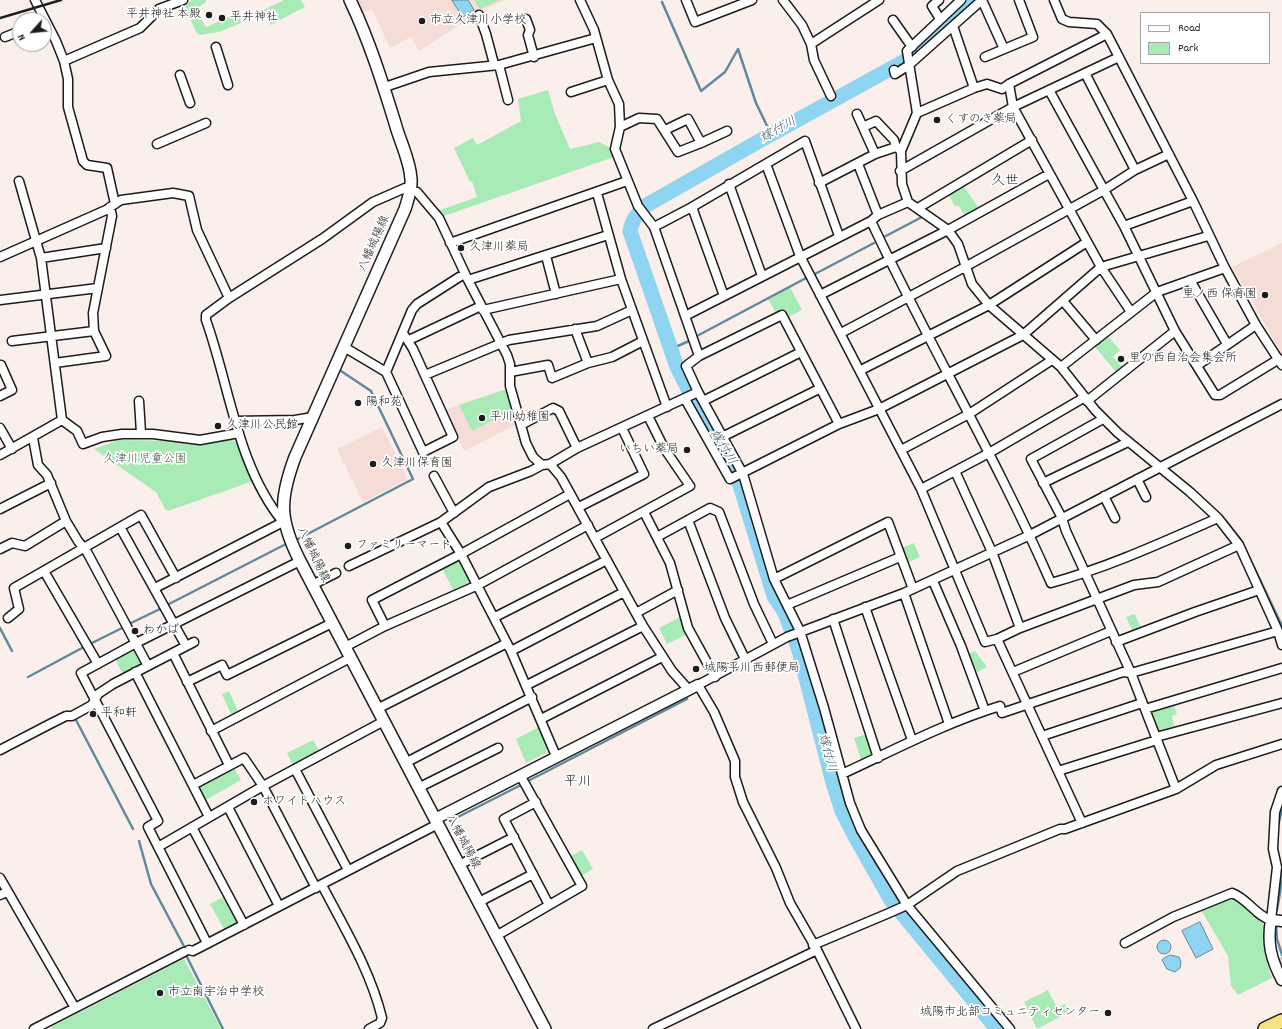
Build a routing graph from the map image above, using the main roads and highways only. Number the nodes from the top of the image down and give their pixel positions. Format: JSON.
{"nodes":[{"id":1,"x":350,"y":0,"type":"edge"},
{"id":2,"x":1282,"y":1021,"type":"edge"},
{"id":3,"x":545,"y":1029,"type":"edge"},
{"id":4,"x":1266,"y":1029,"type":"edge"}],
"edges":[{"from":1,"to":3,"type":"main road","name":"八幡城陽線"},
{"from":2,"to":4,"type":"highway"}]}
